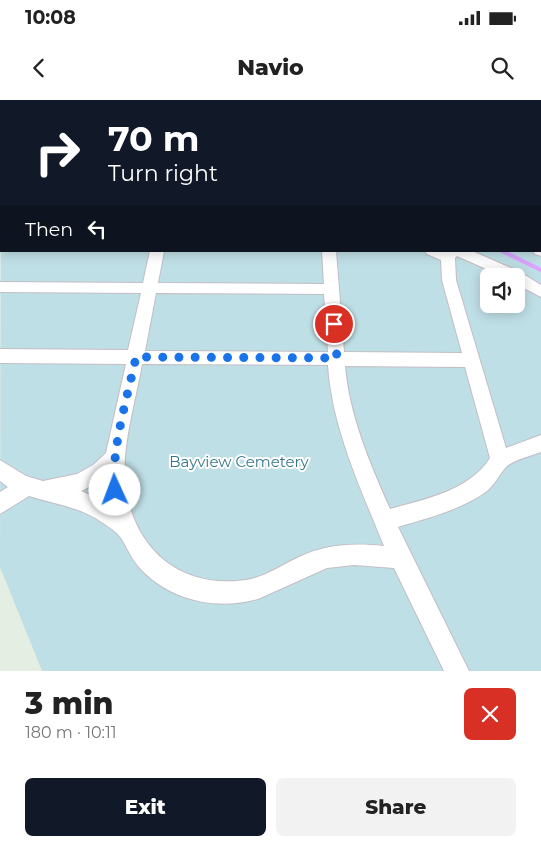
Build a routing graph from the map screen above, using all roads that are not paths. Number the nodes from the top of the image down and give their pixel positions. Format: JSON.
{"nodes":[{"id":1,"x":157,"y":252,"type":"edge"},
{"id":2,"x":329,"y":252,"type":"edge"},
{"id":3,"x":453,"y":253,"type":"edge"},
{"id":4,"x":492,"y":268,"type":"edge"},
{"id":5,"x":525,"y":282,"type":"edge"},
{"id":6,"x":0,"y":288,"type":"edge"},
{"id":7,"x":150,"y":288,"type":"junction"},
{"id":8,"x":332,"y":289,"type":"junction"},
{"id":9,"x":541,"y":292,"type":"edge"},
{"id":10,"x":0,"y":356,"type":"edge"},
{"id":11,"x":136,"y":357,"type":"junction"},
{"id":12,"x":337,"y":358,"type":"junction"},
{"id":13,"x":472,"y":360,"type":"junction"},
{"id":14,"x":541,"y":443,"type":"edge"},
{"id":15,"x":115,"y":457,"type":"junction"},
{"id":16,"x":500,"y":459,"type":"junction"},
{"id":17,"x":16,"y":481,"type":"edge"},
{"id":18,"x":0,"y":504,"type":"edge"},
{"id":19,"x":384,"y":521,"type":"junction"},
{"id":20,"x":128,"y":529,"type":"junction"},
{"id":21,"x":400,"y":558,"type":"junction"},
{"id":22,"x":457,"y":671,"type":"edge"}],
"edges":[{"from":1,"to":7,"type":"lane"},
{"from":2,"to":8,"type":"lane"},
{"from":3,"to":4,"type":"lane"},
{"from":3,"to":13,"type":"lane"},
{"from":5,"to":9,"type":"lane"},
{"from":6,"to":7,"type":"lane"},
{"from":7,"to":8,"type":"lane"},
{"from":7,"to":11,"type":"lane"},
{"from":8,"to":12,"type":"lane"},
{"from":10,"to":11,"type":"lane"},
{"from":11,"to":12,"type":"lane"},
{"from":11,"to":15,"type":"lane"},
{"from":12,"to":13,"type":"lane"},
{"from":12,"to":19,"type":"lane"},
{"from":13,"to":16,"type":"lane"},
{"from":14,"to":16,"type":"lane"},
{"from":15,"to":17,"type":"lane"},
{"from":15,"to":20,"type":"lane"},
{"from":16,"to":19,"type":"lane"},
{"from":17,"to":18,"type":"lane"},
{"from":17,"to":20,"type":"lane"},
{"from":19,"to":21,"type":"lane"},
{"from":20,"to":21,"type":"lane"},
{"from":21,"to":22,"type":"lane"}]}
